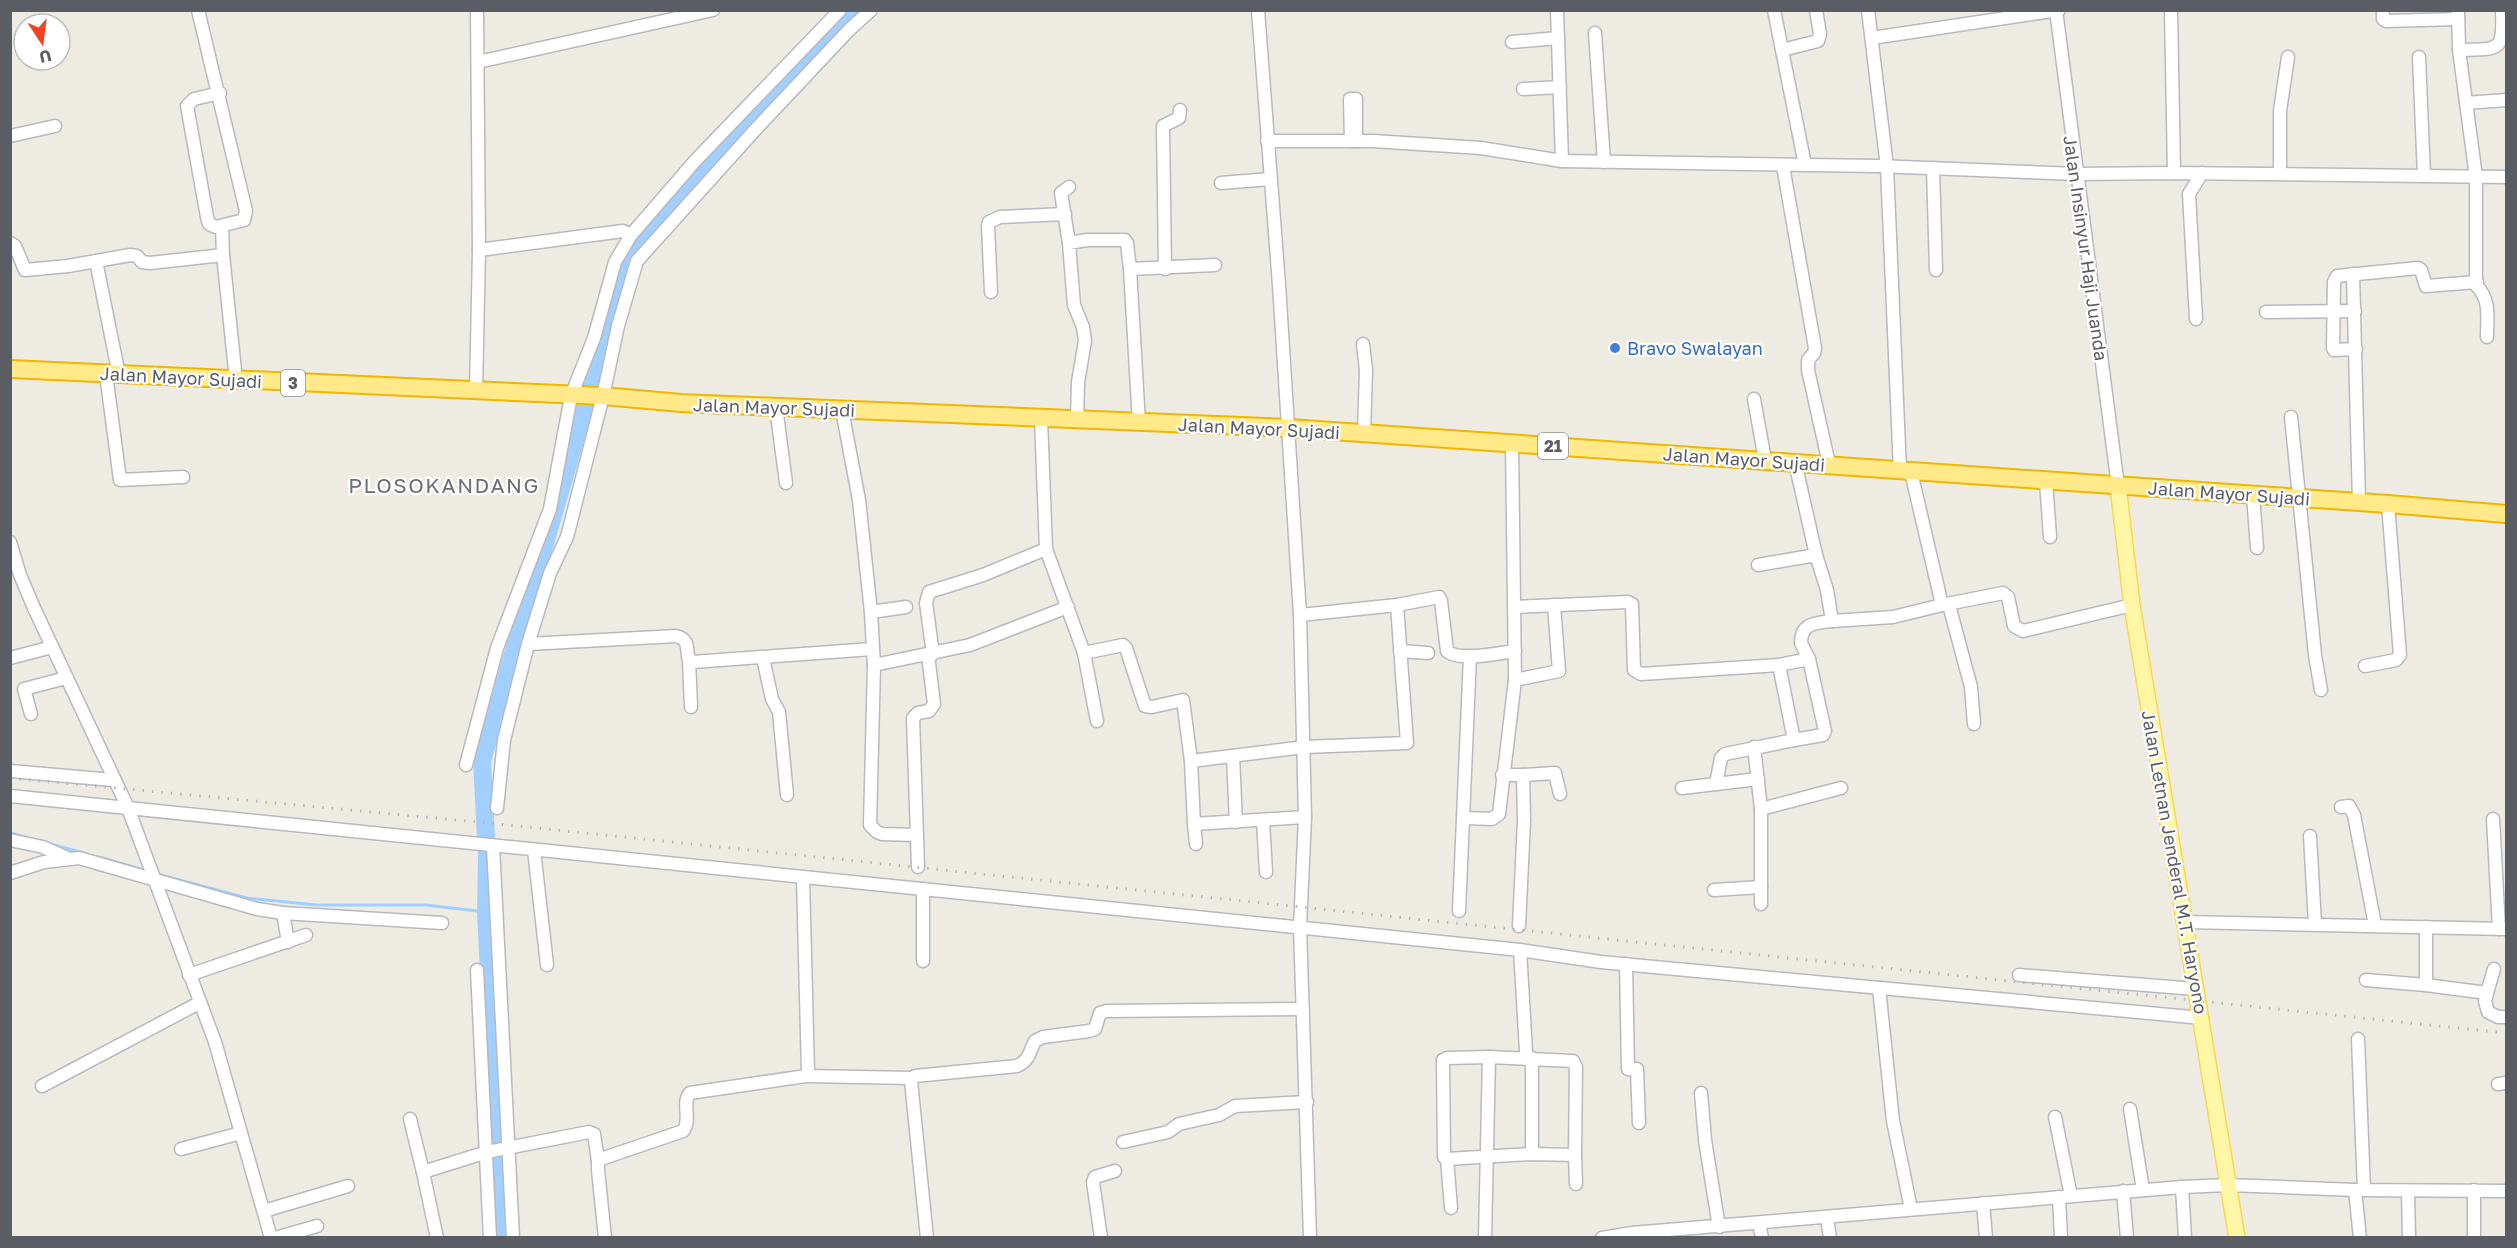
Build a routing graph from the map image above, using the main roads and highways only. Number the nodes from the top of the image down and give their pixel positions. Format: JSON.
{"nodes":[{"id":1,"x":10,"y":369,"type":"edge"},
{"id":2,"x":601,"y":396,"type":"joint"},
{"id":3,"x":2118,"y":486,"type":"junction"},
{"id":4,"x":2506,"y":514,"type":"edge"},
{"id":5,"x":2237,"y":1238,"type":"edge"}],
"edges":[{"from":1,"to":2,"type":"highway","name":"Jalan Mayor Sujadi","number":"3"},
{"from":2,"to":3,"type":"highway","name":"Jalan Mayor Sujadi","number":"21"},
{"from":3,"to":4,"type":"highway","name":"Jalan Mayor Sujadi","number":"21"},
{"from":3,"to":5,"type":"main road","name":"Jalan Letnan Jenderal M.T. Haryono"}]}
